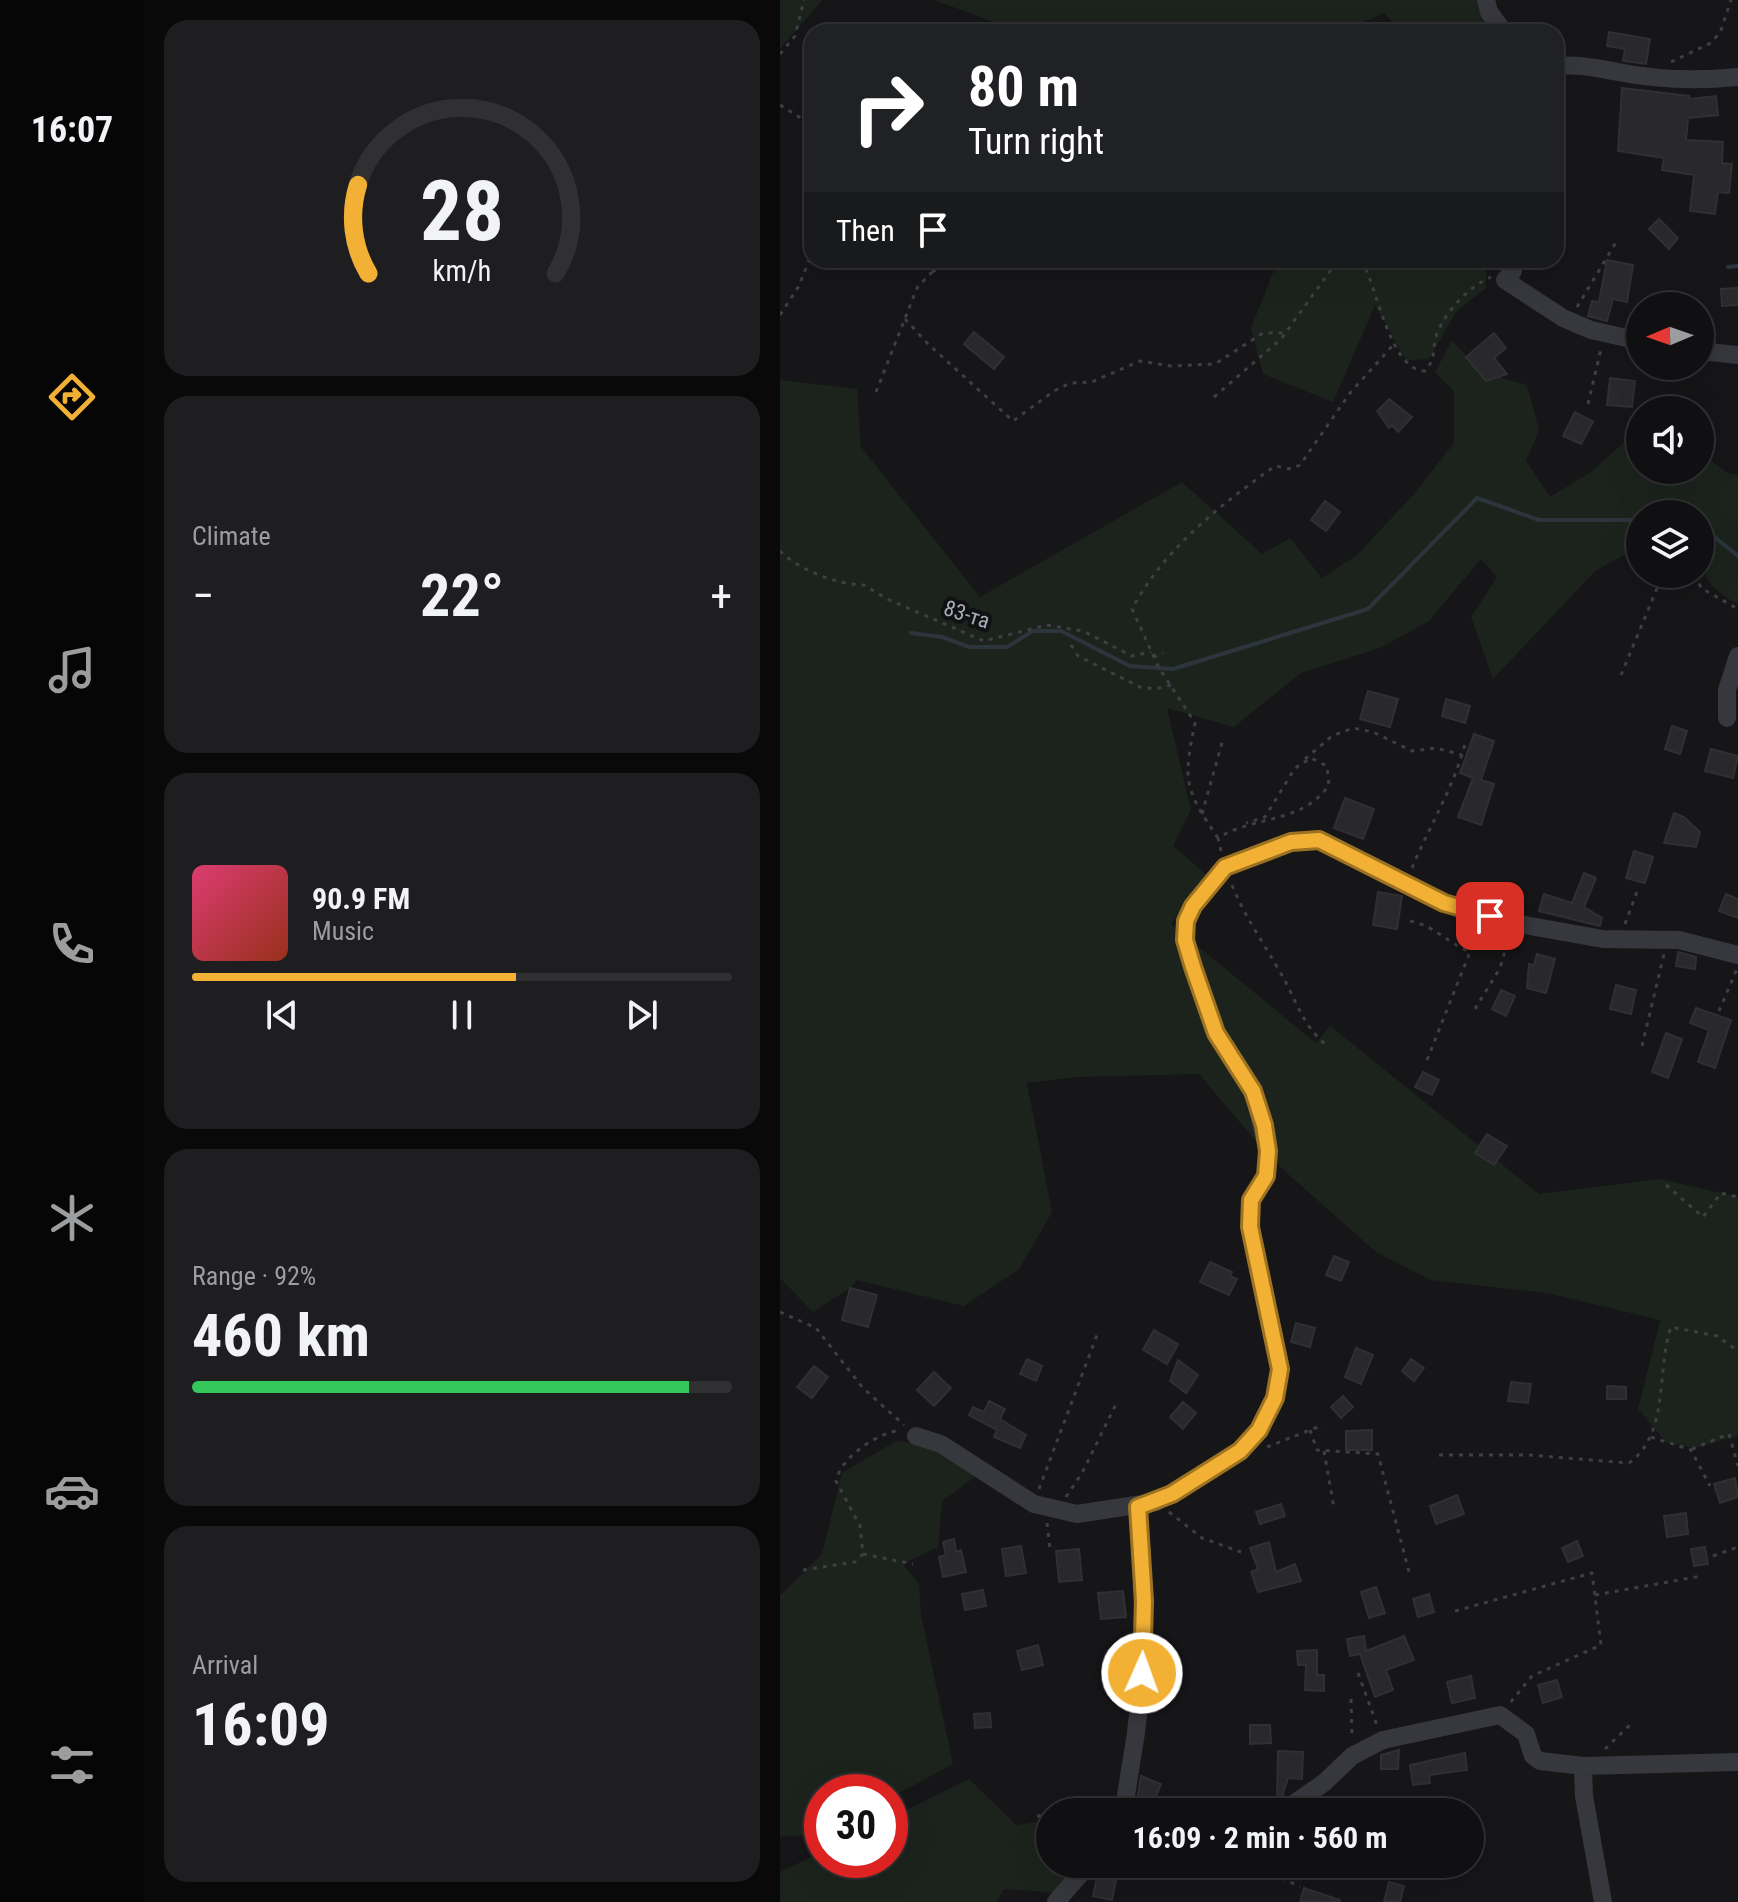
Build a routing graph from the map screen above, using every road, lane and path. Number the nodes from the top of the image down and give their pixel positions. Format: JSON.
{"nodes":[{"id":1,"x":804,"y":0,"type":"edge"},
{"id":2,"x":1486,"y":0,"type":"edge"},
{"id":3,"x":1731,"y":0,"type":"edge"},
{"id":4,"x":1498,"y":24,"type":"edge"},
{"id":5,"x":780,"y":54,"type":"edge"},
{"id":6,"x":1564,"y":66,"type":"edge"},
{"id":7,"x":1655,"y":75,"type":"junction"},
{"id":8,"x":1738,"y":77,"type":"edge"},
{"id":9,"x":780,"y":105,"type":"edge"},
{"id":10,"x":804,"y":120,"type":"edge"},
{"id":11,"x":1618,"y":239,"type":"dead end"},
{"id":12,"x":806,"y":268,"type":"edge"},
{"id":13,"x":932,"y":268,"type":"edge"},
{"id":14,"x":940,"y":268,"type":"edge"},
{"id":15,"x":1332,"y":268,"type":"edge"},
{"id":16,"x":1364,"y":268,"type":"edge"},
{"id":17,"x":1513,"y":268,"type":"edge"},
{"id":18,"x":932,"y":272,"type":"junction"},
{"id":19,"x":1505,"y":280,"type":"junction"},
{"id":20,"x":780,"y":315,"type":"edge"},
{"id":21,"x":905,"y":319,"type":"junction"},
{"id":22,"x":1568,"y":320,"type":"junction"},
{"id":23,"x":1284,"y":333,"type":"junction"},
{"id":24,"x":1605,"y":333,"type":"junction"},
{"id":25,"x":1626,"y":338,"type":"edge"},
{"id":26,"x":1394,"y":344,"type":"junction"},
{"id":27,"x":1714,"y":352,"type":"edge"},
{"id":28,"x":1738,"y":355,"type":"edge"},
{"id":29,"x":876,"y":392,"type":"dead end"},
{"id":30,"x":1214,"y":397,"type":"dead end"},
{"id":31,"x":1588,"y":404,"type":"dead end"},
{"id":32,"x":782,"y":554,"type":"edge"},
{"id":33,"x":1659,"y":588,"type":"edge"},
{"id":34,"x":1703,"y":588,"type":"edge"},
{"id":35,"x":1738,"y":609,"type":"edge"},
{"id":36,"x":1071,"y":645,"type":"dead end"},
{"id":37,"x":1163,"y":653,"type":"dead end"},
{"id":38,"x":1152,"y":654,"type":"junction"},
{"id":39,"x":1738,"y":656,"type":"edge"},
{"id":40,"x":1621,"y":675,"type":"dead end"},
{"id":41,"x":1172,"y":685,"type":"junction"},
{"id":42,"x":1727,"y":718,"type":"dead end"},
{"id":43,"x":1223,"y":739,"type":"dead end"},
{"id":44,"x":1466,"y":740,"type":"dead end"},
{"id":45,"x":1462,"y":755,"type":"junction"},
{"id":46,"x":1305,"y":759,"type":"junction"},
{"id":47,"x":1202,"y":814,"type":"junction"},
{"id":48,"x":1246,"y":823,"type":"junction"},
{"id":49,"x":1218,"y":838,"type":"junction"},
{"id":50,"x":1225,"y":867,"type":"junction"},
{"id":51,"x":1405,"y":884,"type":"junction"},
{"id":52,"x":1638,"y":889,"type":"dead end"},
{"id":53,"x":1410,"y":921,"type":"dead end"},
{"id":54,"x":1477,"y":921,"type":"dead end"},
{"id":55,"x":1513,"y":923,"type":"junction"},
{"id":56,"x":1497,"y":935,"type":"dead end"},
{"id":57,"x":1619,"y":939,"type":"junction"},
{"id":58,"x":1668,"y":939,"type":"junction"},
{"id":59,"x":1507,"y":942,"type":"junction"},
{"id":60,"x":1470,"y":952,"type":"junction"},
{"id":61,"x":1738,"y":955,"type":"edge"},
{"id":62,"x":1738,"y":965,"type":"edge"},
{"id":63,"x":1475,"y":1009,"type":"dead end"},
{"id":64,"x":1719,"y":1011,"type":"dead end"},
{"id":65,"x":1326,"y":1045,"type":"dead end"},
{"id":66,"x":1642,"y":1046,"type":"dead end"},
{"id":67,"x":1427,"y":1060,"type":"dead end"},
{"id":68,"x":1666,"y":1185,"type":"dead end"},
{"id":69,"x":1738,"y":1197,"type":"edge"},
{"id":70,"x":780,"y":1312,"type":"edge"},
{"id":71,"x":1097,"y":1335,"type":"dead end"},
{"id":72,"x":1738,"y":1351,"type":"edge"},
{"id":73,"x":1117,"y":1402,"type":"dead end"},
{"id":74,"x":1323,"y":1425,"type":"dead end"},
{"id":75,"x":1310,"y":1430,"type":"junction"},
{"id":76,"x":916,"y":1436,"type":"junction"},
{"id":77,"x":1651,"y":1437,"type":"junction"},
{"id":78,"x":1691,"y":1450,"type":"junction"},
{"id":79,"x":1240,"y":1451,"type":"junction"},
{"id":80,"x":1324,"y":1451,"type":"junction"},
{"id":81,"x":1439,"y":1455,"type":"dead end"},
{"id":82,"x":1738,"y":1466,"type":"edge"},
{"id":83,"x":1710,"y":1486,"type":"dead end"},
{"id":84,"x":1147,"y":1504,"type":"junction"},
{"id":85,"x":1045,"y":1507,"type":"junction"},
{"id":86,"x":1334,"y":1508,"type":"dead end"},
{"id":87,"x":1738,"y":1547,"type":"edge"},
{"id":88,"x":1050,"y":1549,"type":"dead end"},
{"id":89,"x":1241,"y":1552,"type":"dead end"},
{"id":90,"x":863,"y":1554,"type":"junction"},
{"id":91,"x":1713,"y":1556,"type":"dead end"},
{"id":92,"x":913,"y":1564,"type":"dead end"},
{"id":93,"x":803,"y":1570,"type":"dead end"},
{"id":94,"x":1409,"y":1572,"type":"dead end"},
{"id":95,"x":1701,"y":1576,"type":"dead end"},
{"id":96,"x":1595,"y":1595,"type":"junction"},
{"id":97,"x":1455,"y":1611,"type":"dead end"},
{"id":98,"x":1358,"y":1673,"type":"dead end"},
{"id":99,"x":1351,"y":1699,"type":"dead end"},
{"id":100,"x":1500,"y":1715,"type":"junction"},
{"id":101,"x":1632,"y":1723,"type":"dead end"},
{"id":102,"x":1383,"y":1740,"type":"junction"},
{"id":103,"x":1601,"y":1752,"type":"dead end"},
{"id":104,"x":1352,"y":1756,"type":"junction"},
{"id":105,"x":1738,"y":1762,"type":"edge"},
{"id":106,"x":1583,"y":1766,"type":"junction"},
{"id":107,"x":1125,"y":1798,"type":"edge"},
{"id":108,"x":1302,"y":1798,"type":"edge"},
{"id":109,"x":1077,"y":1878,"type":"edge"},
{"id":110,"x":1282,"y":1878,"type":"edge"},
{"id":111,"x":1300,"y":1887,"type":"dead end"},
{"id":112,"x":1056,"y":1902,"type":"edge"},
{"id":113,"x":1603,"y":1902,"type":"edge"}],
"edges":[{"from":1,"to":5,"type":"path"},
{"from":2,"to":4,"type":"street"},
{"from":3,"to":7,"type":"path"},
{"from":6,"to":7,"type":"street"},
{"from":7,"to":8,"type":"street"},
{"from":9,"to":10,"type":"path"},
{"from":11,"to":22,"type":"path"},
{"from":12,"to":20,"type":"path"},
{"from":13,"to":18,"type":"path"},
{"from":14,"to":18,"type":"path"},
{"from":15,"to":23,"type":"path"},
{"from":16,"to":26,"type":"path"},
{"from":17,"to":19,"type":"street"},
{"from":18,"to":21,"type":"path"},
{"from":19,"to":22,"type":"street"},
{"from":19,"to":26,"type":"path"},
{"from":21,"to":23,"type":"path"},
{"from":21,"to":29,"type":"path"},
{"from":22,"to":24,"type":"street"},
{"from":23,"to":30,"type":"path"},
{"from":24,"to":25,"type":"street"},
{"from":24,"to":31,"type":"path"},
{"from":26,"to":38,"type":"path"},
{"from":27,"to":28,"type":"street"},
{"from":32,"to":38,"type":"path","name":"83-та"},
{"from":33,"to":40,"type":"path"},
{"from":34,"to":35,"type":"path"},
{"from":36,"to":41,"type":"path"},
{"from":37,"to":38,"type":"path"},
{"from":38,"to":41,"type":"path"},
{"from":39,"to":42,"type":"street"},
{"from":41,"to":47,"type":"path"},
{"from":43,"to":47,"type":"path"},
{"from":44,"to":45,"type":"path"},
{"from":45,"to":46,"type":"path"},
{"from":45,"to":51,"type":"path"},
{"from":46,"to":48,"type":"path"},
{"from":46,"to":48,"type":"path"},
{"from":47,"to":49,"type":"path"},
{"from":48,"to":49,"type":"path"},
{"from":49,"to":50,"type":"path"},
{"from":50,"to":51,"type":"street"},
{"from":50,"to":65,"type":"path"},
{"from":50,"to":79,"type":"street"},
{"from":51,"to":55,"type":"street"},
{"from":52,"to":57,"type":"path"},
{"from":53,"to":60,"type":"path"},
{"from":54,"to":60,"type":"path"},
{"from":55,"to":57,"type":"street"},
{"from":55,"to":59,"type":"path"},
{"from":56,"to":59,"type":"path"},
{"from":57,"to":58,"type":"street"},
{"from":58,"to":61,"type":"street"},
{"from":58,"to":66,"type":"path"},
{"from":59,"to":63,"type":"path"},
{"from":60,"to":67,"type":"path"},
{"from":62,"to":64,"type":"path"},
{"from":68,"to":69,"type":"path"},
{"from":70,"to":76,"type":"path"},
{"from":71,"to":85,"type":"path"},
{"from":72,"to":77,"type":"path"},
{"from":73,"to":85,"type":"path"},
{"from":74,"to":75,"type":"path"},
{"from":75,"to":79,"type":"path"},
{"from":75,"to":80,"type":"path"},
{"from":76,"to":85,"type":"street"},
{"from":76,"to":90,"type":"path"},
{"from":77,"to":78,"type":"path"},
{"from":77,"to":81,"type":"path"},
{"from":78,"to":82,"type":"path"},
{"from":78,"to":83,"type":"path"},
{"from":79,"to":84,"type":"street"},
{"from":80,"to":86,"type":"path"},
{"from":80,"to":94,"type":"path"},
{"from":84,"to":85,"type":"street"},
{"from":84,"to":89,"type":"path"},
{"from":84,"to":107,"type":"street"},
{"from":85,"to":88,"type":"path"},
{"from":87,"to":91,"type":"path"},
{"from":90,"to":92,"type":"path"},
{"from":90,"to":93,"type":"path"},
{"from":95,"to":96,"type":"path"},
{"from":96,"to":97,"type":"path"},
{"from":96,"to":100,"type":"path"},
{"from":98,"to":102,"type":"path"},
{"from":99,"to":104,"type":"path"},
{"from":100,"to":102,"type":"street"},
{"from":100,"to":106,"type":"street"},
{"from":101,"to":103,"type":"path"},
{"from":102,"to":104,"type":"street"},
{"from":104,"to":108,"type":"street"},
{"from":105,"to":106,"type":"street"},
{"from":106,"to":113,"type":"street"},
{"from":109,"to":112,"type":"street"},
{"from":110,"to":111,"type":"path"}]}
